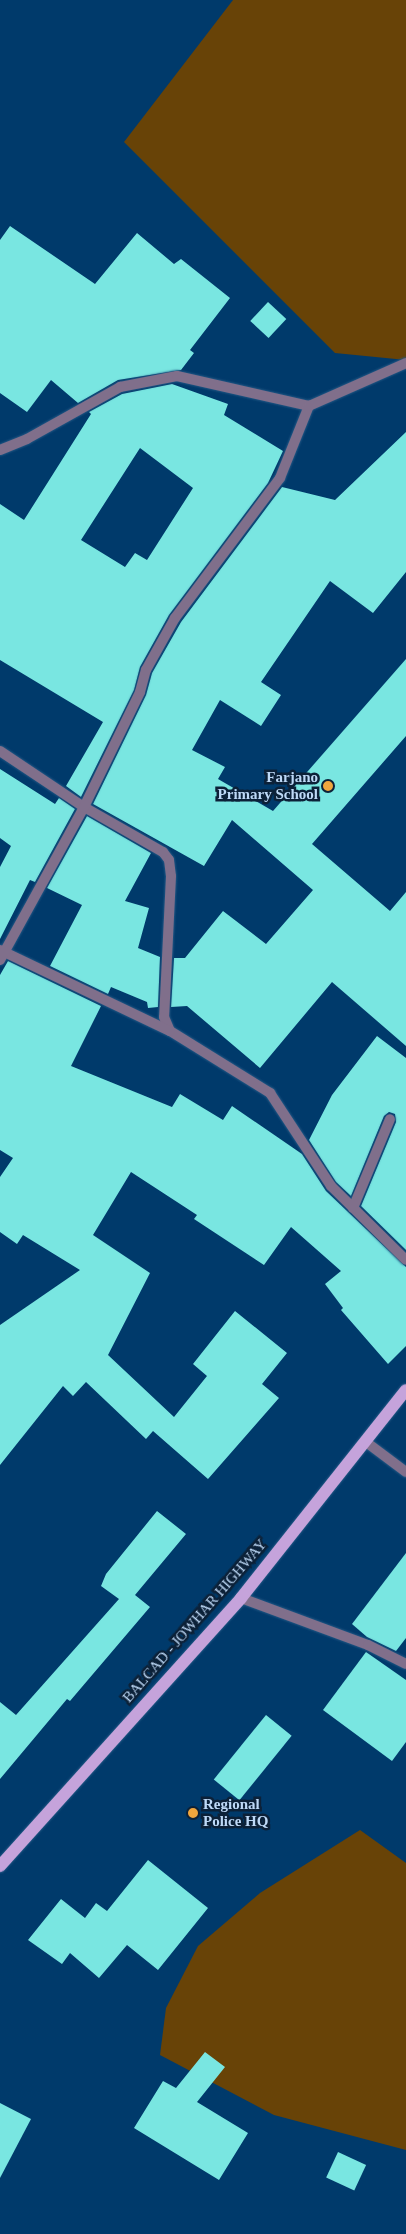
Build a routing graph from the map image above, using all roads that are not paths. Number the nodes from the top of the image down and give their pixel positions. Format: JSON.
{"nodes":[{"id":1,"x":406,"y":363,"type":"edge"},
{"id":2,"x":309,"y":406,"type":"junction"},
{"id":3,"x":0,"y":450,"type":"edge"},
{"id":4,"x":0,"y":751,"type":"edge"},
{"id":5,"x":84,"y":807,"type":"junction"},
{"id":6,"x":1,"y":954,"type":"edge"},
{"id":7,"x":170,"y":1031,"type":"junction"},
{"id":8,"x":390,"y":1119,"type":"dead end"},
{"id":9,"x":353,"y":1208,"type":"junction"},
{"id":10,"x":406,"y":1260,"type":"edge"},
{"id":11,"x":406,"y":1390,"type":"edge"},
{"id":12,"x":366,"y":1442,"type":"junction"},
{"id":13,"x":406,"y":1472,"type":"edge"},
{"id":14,"x":241,"y":1598,"type":"junction"},
{"id":15,"x":406,"y":1664,"type":"edge"},
{"id":16,"x":0,"y":1866,"type":"edge"}],
"edges":[{"from":1,"to":2,"type":"street"},
{"from":2,"to":3,"type":"street"},
{"from":2,"to":5,"type":"street"},
{"from":4,"to":5,"type":"street"},
{"from":5,"to":6,"type":"street"},
{"from":5,"to":7,"type":"street"},
{"from":6,"to":7,"type":"street"},
{"from":7,"to":9,"type":"street"},
{"from":8,"to":9,"type":"street"},
{"from":9,"to":10,"type":"street"},
{"from":11,"to":12,"type":"main road","name":"BALCAD - JOWHAR HIGHWAY"},
{"from":12,"to":13,"type":"street"},
{"from":12,"to":14,"type":"main road","name":"BALCAD - JOWHAR HIGHWAY"},
{"from":14,"to":15,"type":"street"},
{"from":14,"to":16,"type":"main road","name":"BALCAD - JOWHAR HIGHWAY"}]}
